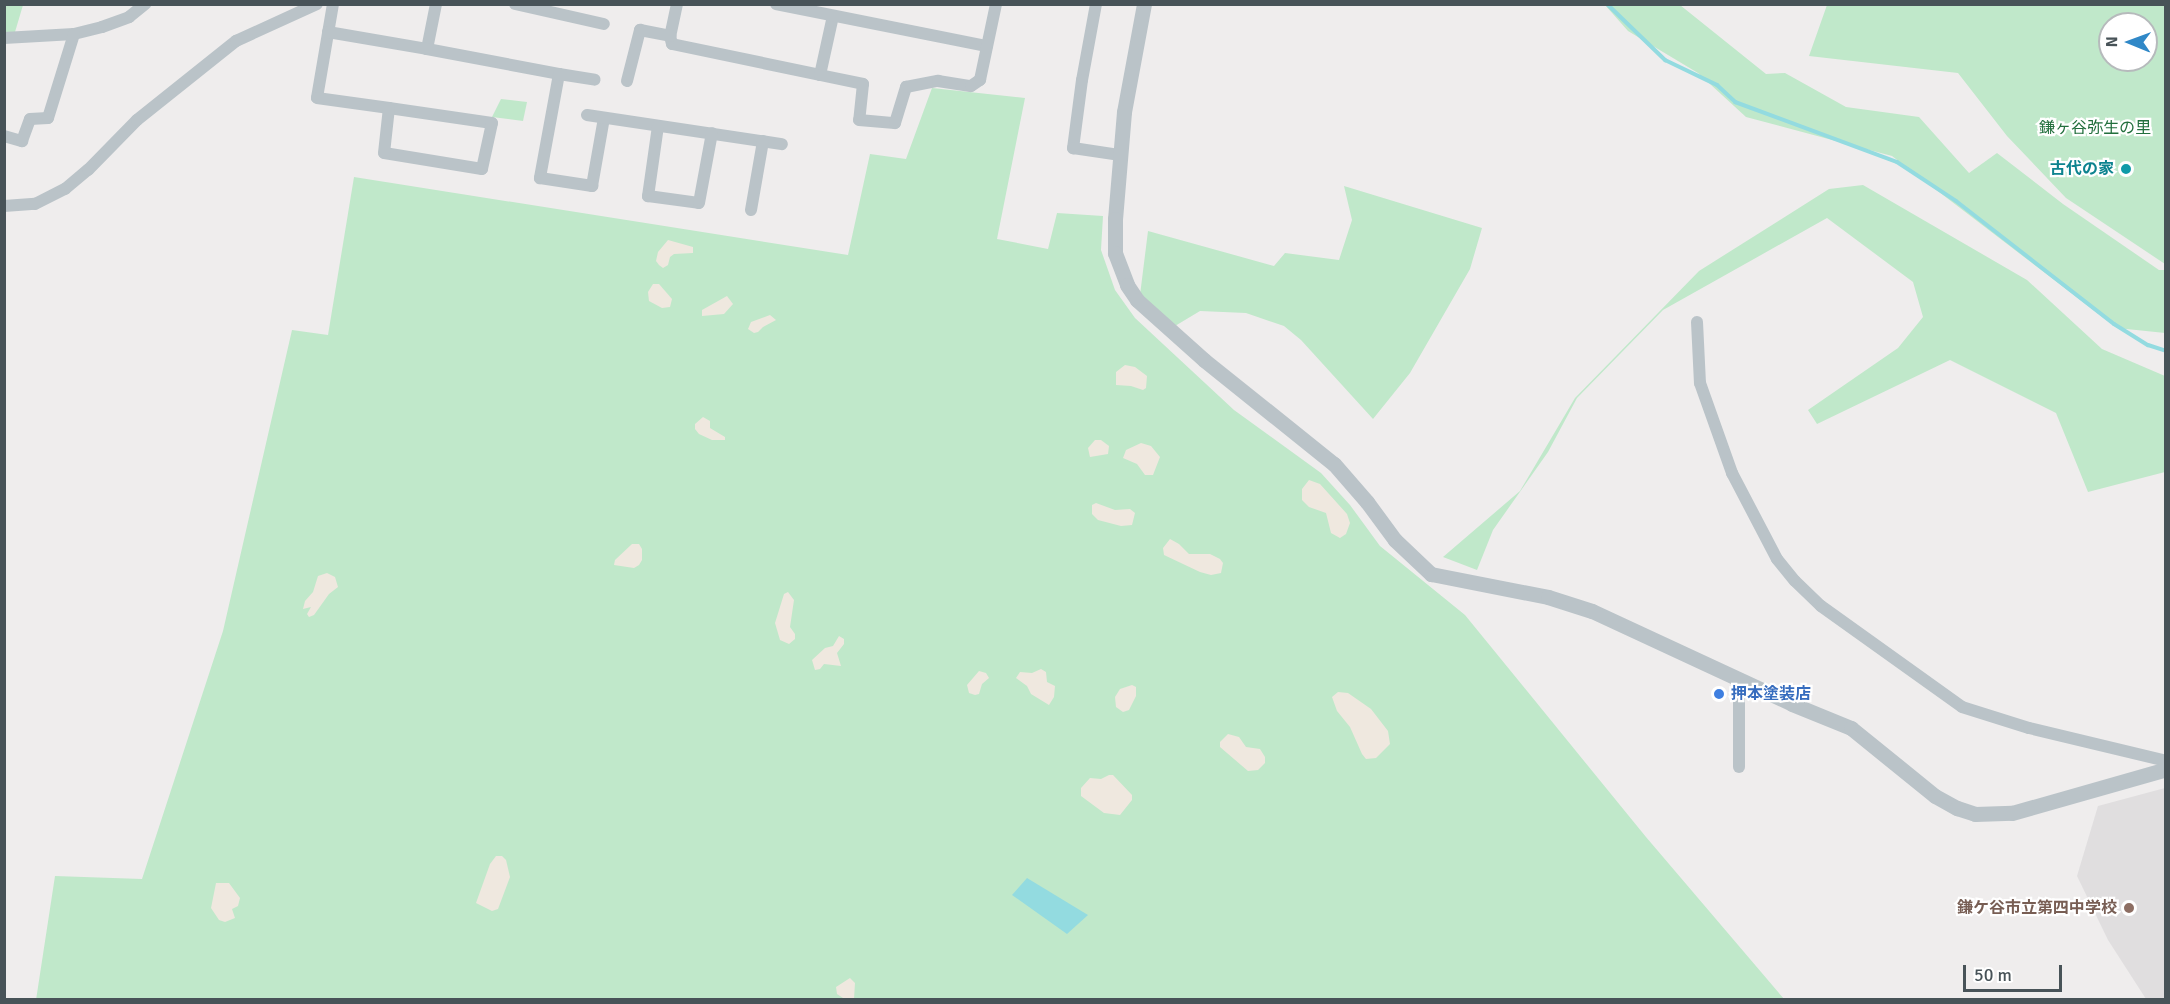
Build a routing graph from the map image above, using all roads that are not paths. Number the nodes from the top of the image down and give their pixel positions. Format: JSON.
{"nodes":[{"id":1,"x":145,"y":4,"type":"edge"},
{"id":2,"x":317,"y":4,"type":"edge"},
{"id":3,"x":333,"y":4,"type":"edge"},
{"id":4,"x":436,"y":4,"type":"edge"},
{"id":5,"x":515,"y":4,"type":"edge"},
{"id":6,"x":677,"y":4,"type":"edge"},
{"id":7,"x":776,"y":4,"type":"edge"},
{"id":8,"x":996,"y":4,"type":"edge"},
{"id":9,"x":1096,"y":4,"type":"edge"},
{"id":10,"x":1144,"y":4,"type":"edge"},
{"id":11,"x":810,"y":8,"type":"edge"},
{"id":12,"x":833,"y":16,"type":"junction"},
{"id":13,"x":604,"y":24,"type":"dead end"},
{"id":14,"x":328,"y":32,"type":"junction"},
{"id":15,"x":74,"y":34,"type":"junction"},
{"id":16,"x":670,"y":36,"type":"junction"},
{"id":17,"x":4,"y":38,"type":"edge"},
{"id":18,"x":987,"y":46,"type":"junction"},
{"id":19,"x":427,"y":49,"type":"junction"},
{"id":20,"x":559,"y":74,"type":"junction"},
{"id":21,"x":820,"y":75,"type":"junction"},
{"id":22,"x":595,"y":80,"type":"dead end"},
{"id":23,"x":627,"y":81,"type":"dead end"},
{"id":24,"x":389,"y":108,"type":"junction"},
{"id":25,"x":587,"y":115,"type":"dead end"},
{"id":26,"x":604,"y":118,"type":"junction"},
{"id":27,"x":658,"y":126,"type":"junction"},
{"id":28,"x":712,"y":134,"type":"junction"},
{"id":29,"x":4,"y":136,"type":"edge"},
{"id":30,"x":763,"y":141,"type":"junction"},
{"id":31,"x":782,"y":144,"type":"dead end"},
{"id":32,"x":1120,"y":155,"type":"junction"},
{"id":33,"x":4,"y":206,"type":"edge"},
{"id":34,"x":751,"y":210,"type":"dead end"},
{"id":35,"x":1697,"y":322,"type":"dead end"},
{"id":36,"x":1739,"y":680,"type":"junction"},
{"id":37,"x":2166,"y":761,"type":"edge"},
{"id":38,"x":1739,"y":767,"type":"dead end"},
{"id":39,"x":2166,"y":770,"type":"edge"}],
"edges":[{"from":1,"to":15,"type":"street"},
{"from":2,"to":33,"type":"street"},
{"from":3,"to":14,"type":"street"},
{"from":4,"to":19,"type":"street"},
{"from":5,"to":13,"type":"street"},
{"from":6,"to":16,"type":"street"},
{"from":7,"to":11,"type":"street"},
{"from":8,"to":18,"type":"street"},
{"from":9,"to":32,"type":"street"},
{"from":10,"to":32,"type":"street"},
{"from":11,"to":12,"type":"street"},
{"from":12,"to":18,"type":"street"},
{"from":12,"to":21,"type":"street"},
{"from":14,"to":19,"type":"street"},
{"from":14,"to":24,"type":"street"},
{"from":15,"to":17,"type":"street"},
{"from":15,"to":29,"type":"street"},
{"from":16,"to":21,"type":"street"},
{"from":16,"to":23,"type":"street"},
{"from":18,"to":21,"type":"street"},
{"from":19,"to":20,"type":"street"},
{"from":20,"to":22,"type":"street"},
{"from":20,"to":26,"type":"street"},
{"from":24,"to":24,"type":"street"},
{"from":25,"to":26,"type":"street"},
{"from":26,"to":27,"type":"street"},
{"from":27,"to":28,"type":"street"},
{"from":27,"to":28,"type":"street"},
{"from":28,"to":30,"type":"street"},
{"from":30,"to":31,"type":"street"},
{"from":30,"to":34,"type":"street"},
{"from":32,"to":36,"type":"street"},
{"from":35,"to":37,"type":"street"},
{"from":36,"to":38,"type":"street"},
{"from":36,"to":39,"type":"street"}]}
